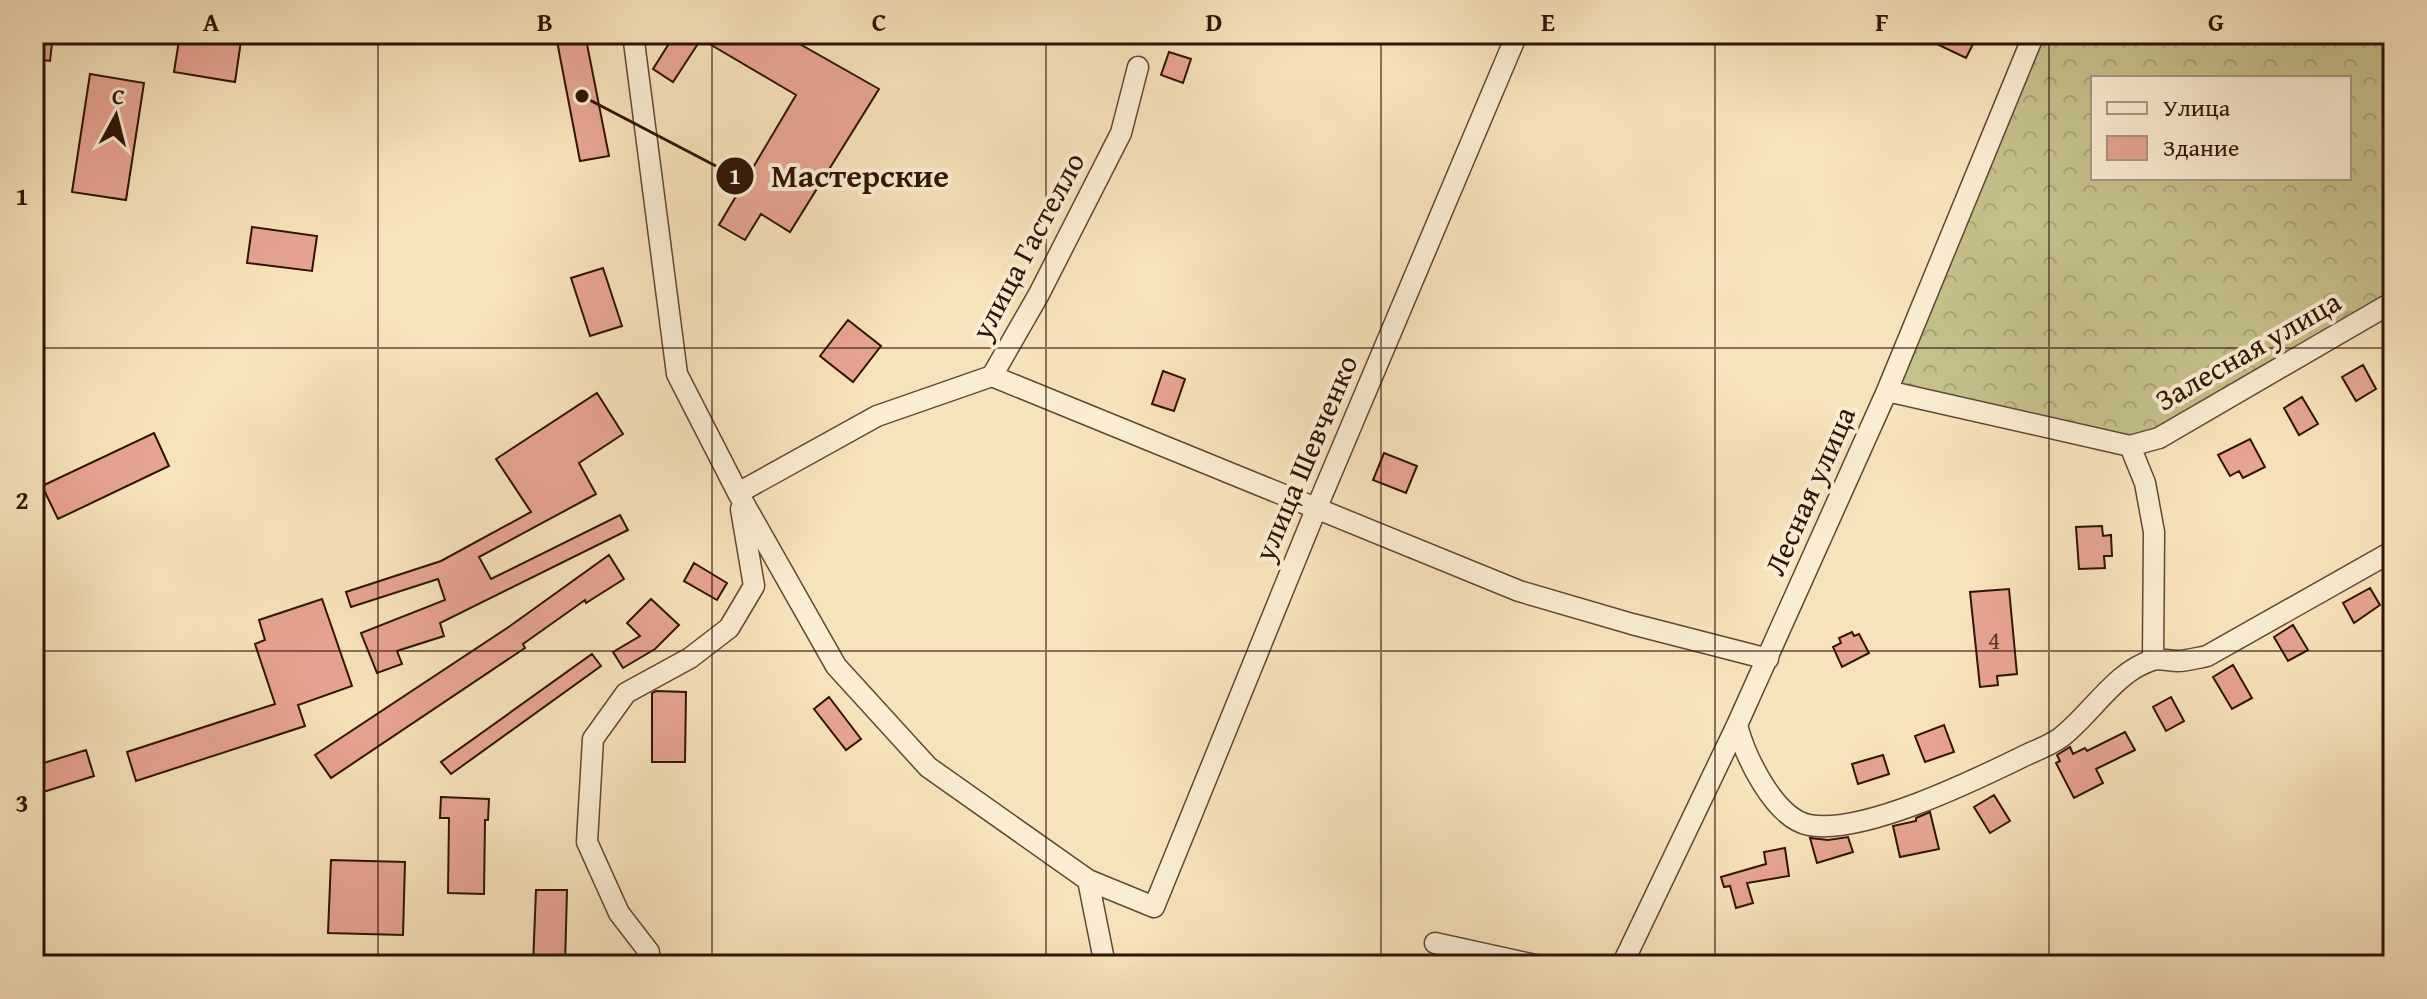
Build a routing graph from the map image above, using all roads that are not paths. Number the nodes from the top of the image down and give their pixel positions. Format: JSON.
{"nodes":[{"id":1,"x":633,"y":34,"type":"edge"},
{"id":2,"x":1517,"y":34,"type":"edge"},
{"id":3,"x":2034,"y":34,"type":"edge"},
{"id":4,"x":1138,"y":67,"type":"dead end"},
{"id":5,"x":2393,"y":302,"type":"edge"},
{"id":6,"x":992,"y":376,"type":"junction"},
{"id":7,"x":1887,"y":391,"type":"junction"},
{"id":8,"x":2130,"y":446,"type":"junction"},
{"id":9,"x":738,"y":493,"type":"junction"},
{"id":10,"x":1317,"y":507,"type":"junction"},
{"id":11,"x":2393,"y":551,"type":"edge"},
{"id":12,"x":1768,"y":659,"type":"junction"},
{"id":13,"x":2153,"y":660,"type":"junction"},
{"id":14,"x":1737,"y":725,"type":"junction"},
{"id":15,"x":1088,"y":880,"type":"junction"},
{"id":16,"x":1435,"y":943,"type":"dead end"},
{"id":17,"x":648,"y":965,"type":"edge"},
{"id":18,"x":1105,"y":965,"type":"edge"},
{"id":19,"x":1535,"y":965,"type":"edge"},
{"id":20,"x":1622,"y":965,"type":"edge"}],
"edges":[{"from":1,"to":9,"type":"street"},
{"from":2,"to":10,"type":"street","name":"улица Шевченко"},
{"from":3,"to":7,"type":"street","name":"Лесная улица"},
{"from":4,"to":6,"type":"street","name":"улица Гастелло"},
{"from":5,"to":8,"type":"street","name":"Залесная улица"},
{"from":6,"to":9,"type":"street","name":"улица Гастелло"},
{"from":6,"to":10,"type":"street"},
{"from":7,"to":8,"type":"street"},
{"from":7,"to":12,"type":"street","name":"Лесная улица"},
{"from":8,"to":13,"type":"street"},
{"from":9,"to":15,"type":"street"},
{"from":9,"to":17,"type":"street"},
{"from":10,"to":12,"type":"street"},
{"from":10,"to":15,"type":"street","name":"улица Шевченко"},
{"from":11,"to":13,"type":"street"},
{"from":12,"to":14,"type":"street","name":"Лесная улица"},
{"from":13,"to":14,"type":"street"},
{"from":14,"to":20,"type":"street","name":"Лесная улица"},
{"from":15,"to":18,"type":"street"},
{"from":16,"to":19,"type":"street"}]}
